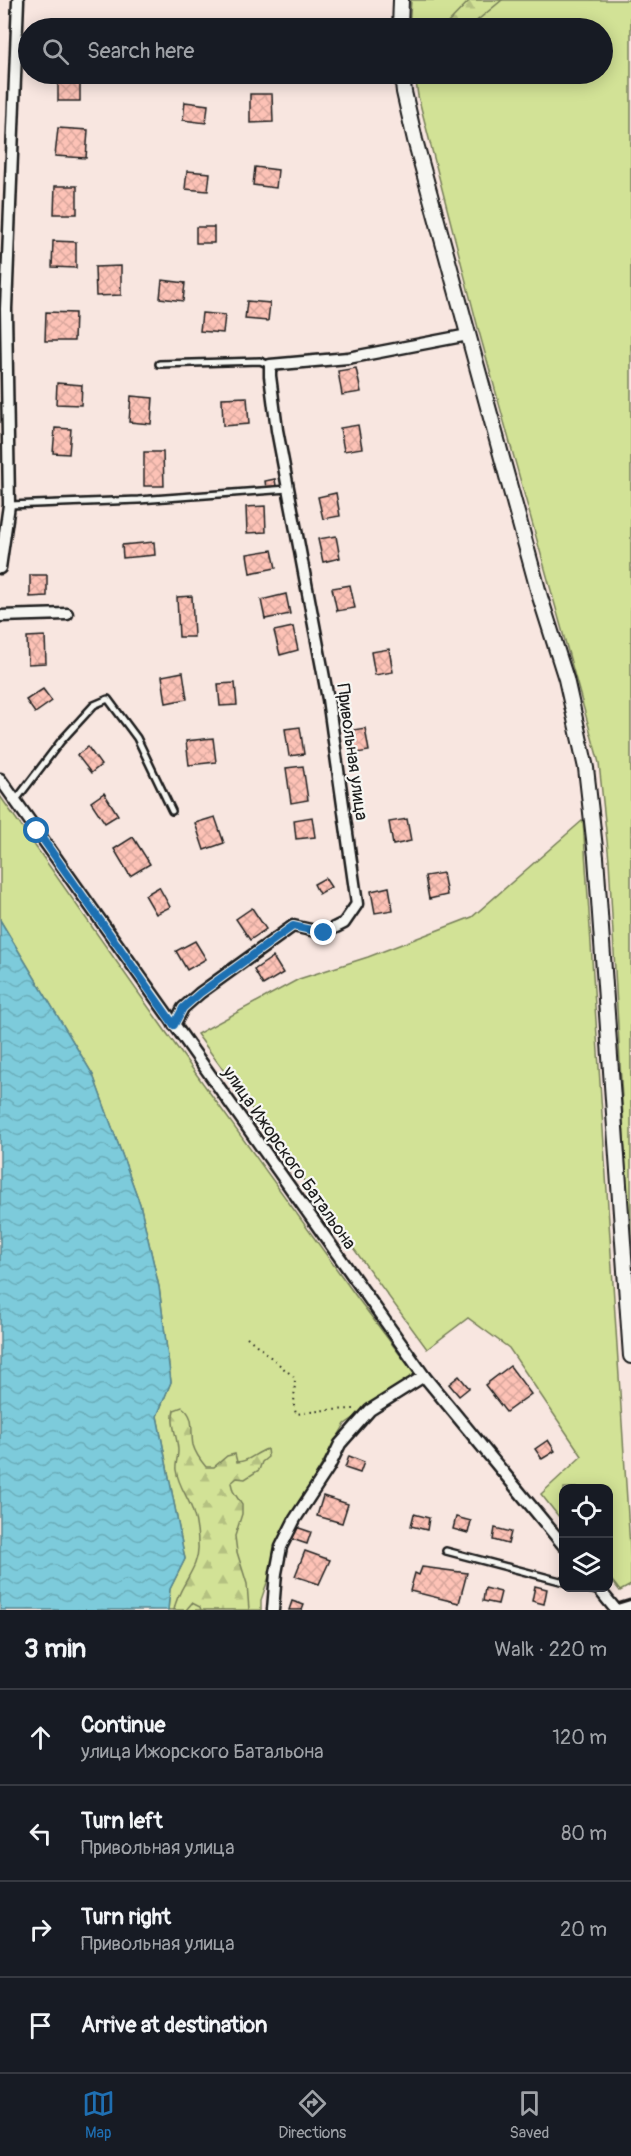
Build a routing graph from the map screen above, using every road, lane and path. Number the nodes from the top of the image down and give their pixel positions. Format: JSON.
{"nodes":[{"id":1,"x":18,"y":0,"type":"edge"},
{"id":2,"x":401,"y":0,"type":"edge"},
{"id":3,"x":400,"y":18,"type":"edge"},
{"id":4,"x":403,"y":84,"type":"edge"},
{"id":5,"x":468,"y":335,"type":"junction"},
{"id":6,"x":159,"y":364,"type":"dead end"},
{"id":7,"x":270,"y":370,"type":"junction"},
{"id":8,"x":289,"y":489,"type":"junction"},
{"id":9,"x":9,"y":505,"type":"junction"},
{"id":10,"x":0,"y":568,"type":"edge"},
{"id":11,"x":67,"y":614,"type":"dead end"},
{"id":12,"x":0,"y":616,"type":"edge"},
{"id":13,"x":0,"y":779,"type":"edge"},
{"id":14,"x":15,"y":801,"type":"junction"},
{"id":15,"x":172,"y":811,"type":"dead end"},
{"id":16,"x":174,"y":1025,"type":"junction"},
{"id":17,"x":247,"y":1337,"type":"dead end"},
{"id":18,"x":631,"y":1356,"type":"edge"},
{"id":19,"x":424,"y":1376,"type":"junction"},
{"id":20,"x":370,"y":1410,"type":"junction"},
{"id":21,"x":559,"y":1540,"type":"edge"},
{"id":22,"x":446,"y":1551,"type":"dead end"},
{"id":23,"x":559,"y":1581,"type":"edge"},
{"id":24,"x":601,"y":1592,"type":"edge"},
{"id":25,"x":631,"y":1606,"type":"edge"},
{"id":26,"x":273,"y":1610,"type":"edge"},
{"id":27,"x":617,"y":1610,"type":"edge"}],
"edges":[{"from":1,"to":9,"type":"street"},
{"from":2,"to":3,"type":"street"},
{"from":4,"to":5,"type":"street"},
{"from":5,"to":7,"type":"street"},
{"from":5,"to":18,"type":"street"},
{"from":6,"to":7,"type":"lane"},
{"from":7,"to":8,"type":"street","name":"Привольная улица"},
{"from":8,"to":9,"type":"lane"},
{"from":8,"to":16,"type":"street","name":"Привольная улица"},
{"from":9,"to":10,"type":"street"},
{"from":11,"to":12,"type":"street"},
{"from":13,"to":14,"type":"street","name":"улица Ижорского Батальона"},
{"from":14,"to":15,"type":"lane"},
{"from":14,"to":16,"type":"street","name":"улица Ижорского Батальона"},
{"from":16,"to":19,"type":"street","name":"улица Ижорского Батальона"},
{"from":17,"to":20,"type":"path"},
{"from":19,"to":20,"type":"street"},
{"from":19,"to":21,"type":"street","name":"улица Ижорского Батальона"},
{"from":20,"to":26,"type":"street"},
{"from":22,"to":23,"type":"lane"},
{"from":24,"to":27,"type":"street"},
{"from":25,"to":27,"type":"street"}]}
